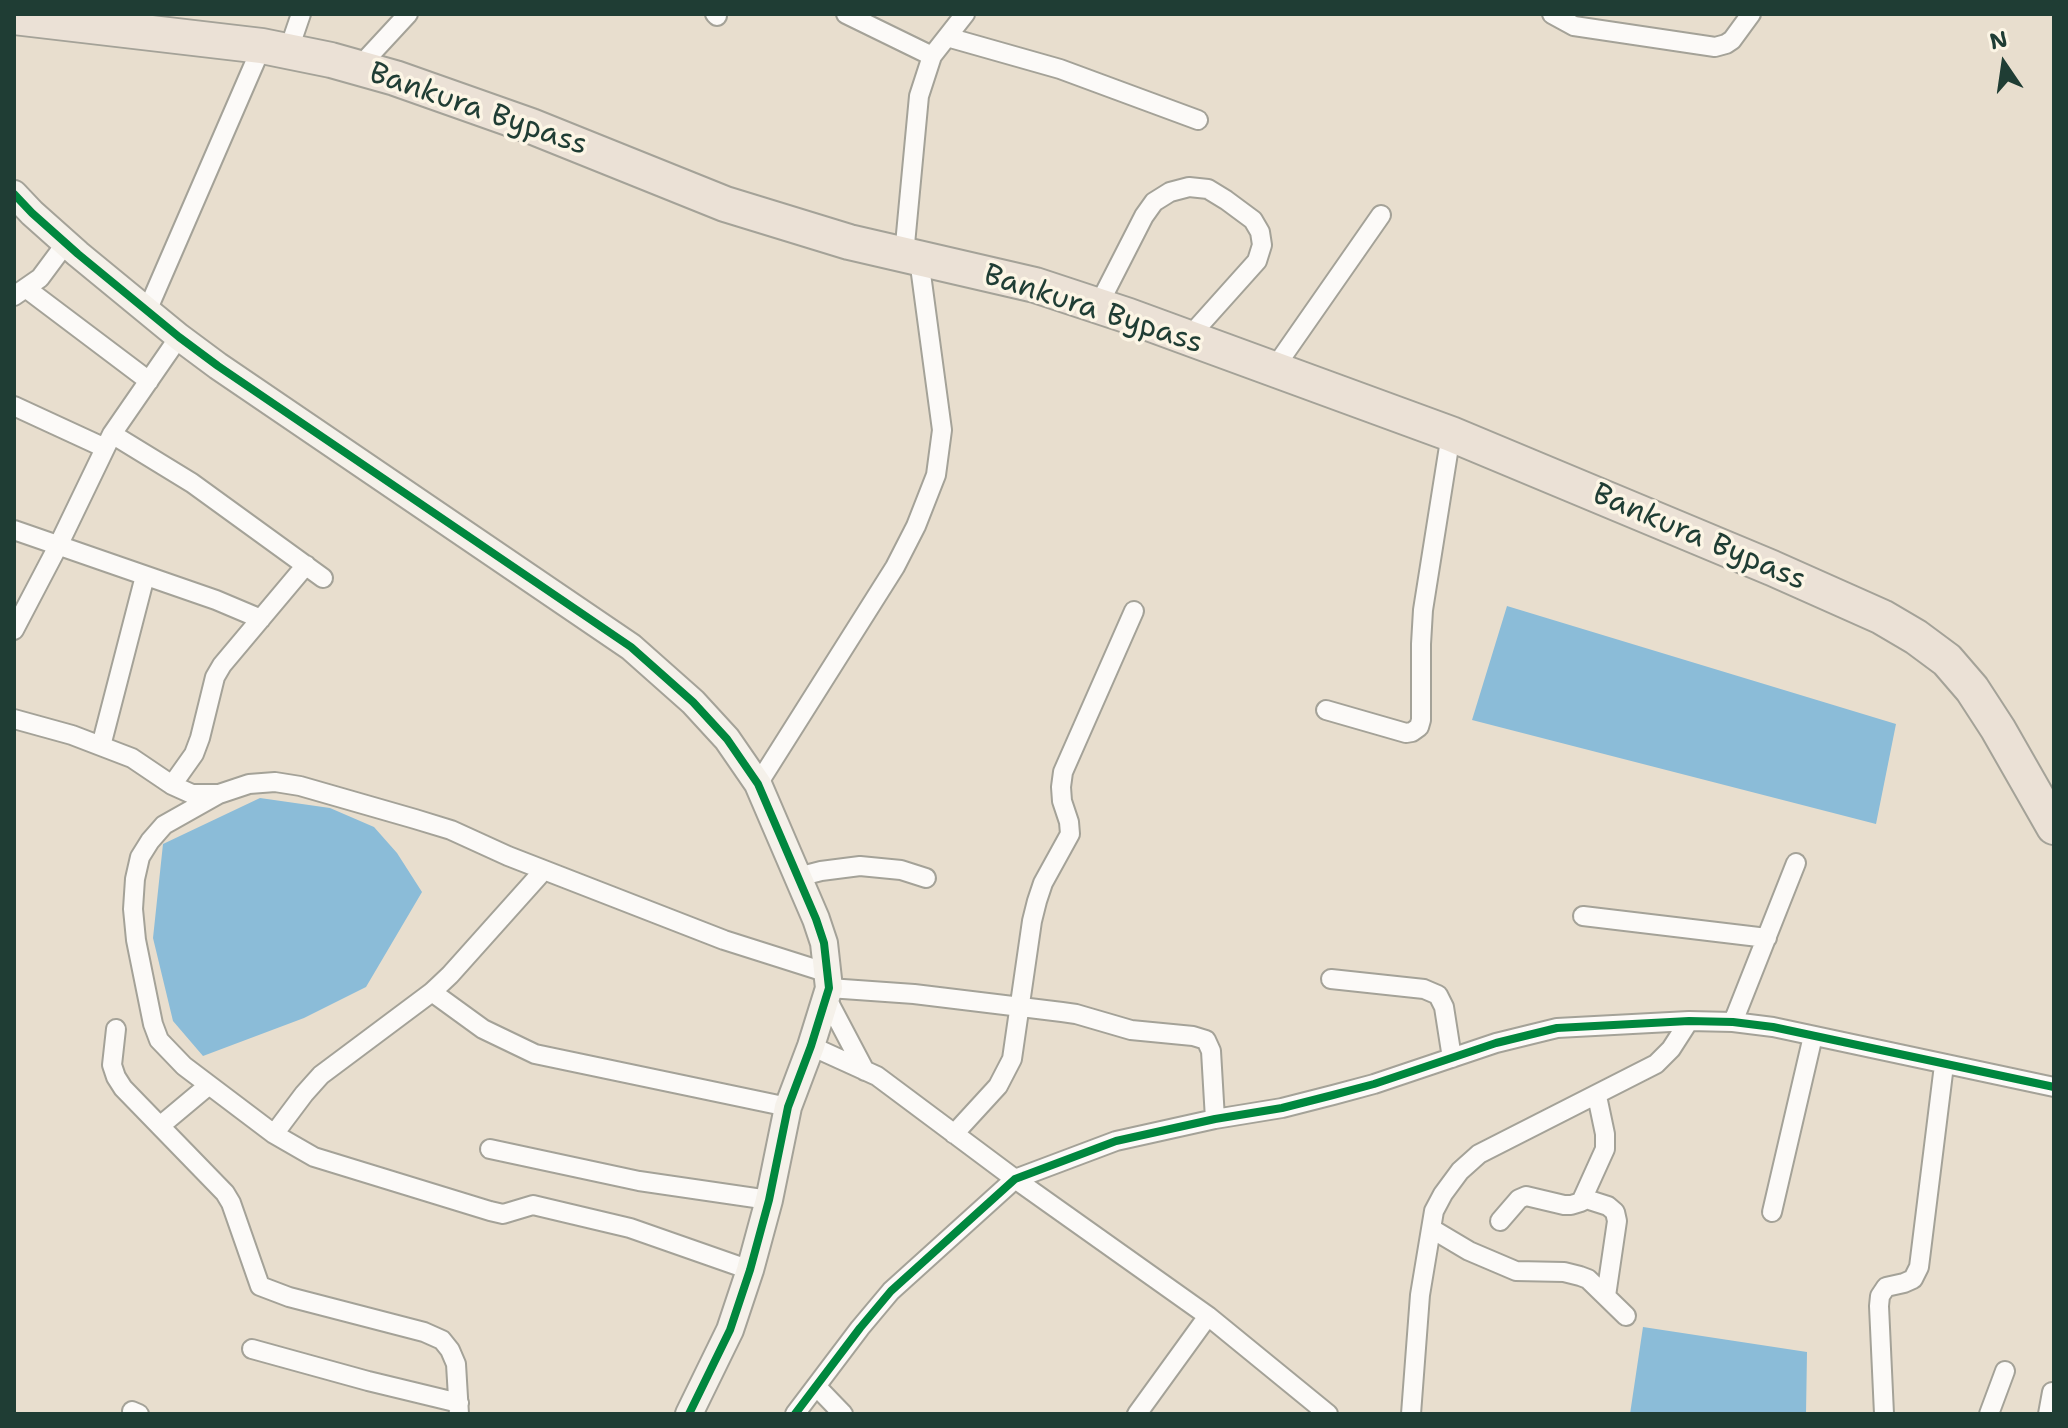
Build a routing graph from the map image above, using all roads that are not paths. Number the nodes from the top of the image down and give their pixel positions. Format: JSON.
{"nodes":[{"id":1,"x":301,"y":14,"type":"edge"},
{"id":2,"x":408,"y":14,"type":"edge"},
{"id":3,"x":846,"y":14,"type":"edge"},
{"id":4,"x":965,"y":14,"type":"edge"},
{"id":5,"x":1552,"y":14,"type":"edge"},
{"id":6,"x":1751,"y":14,"type":"edge"},
{"id":7,"x":14,"y":17,"type":"edge"},
{"id":8,"x":183,"y":25,"type":"edge"},
{"id":9,"x":947,"y":37,"type":"junction"},
{"id":10,"x":275,"y":49,"type":"junction"},
{"id":11,"x":932,"y":56,"type":"junction"},
{"id":12,"x":358,"y":68,"type":"junction"},
{"id":13,"x":1198,"y":120,"type":"dead end"},
{"id":14,"x":14,"y":194,"type":"edge"},
{"id":15,"x":1381,"y":215,"type":"dead end"},
{"id":16,"x":66,"y":243,"type":"junction"},
{"id":17,"x":912,"y":257,"type":"junction"},
{"id":18,"x":20,"y":292,"type":"edge"},
{"id":19,"x":1098,"y":306,"type":"junction"},
{"id":20,"x":147,"y":311,"type":"junction"},
{"id":21,"x":179,"y":337,"type":"junction"},
{"id":22,"x":1188,"y":338,"type":"junction"},
{"id":23,"x":1273,"y":370,"type":"junction"},
{"id":24,"x":149,"y":381,"type":"junction"},
{"id":25,"x":14,"y":406,"type":"edge"},
{"id":26,"x":1451,"y":434,"type":"junction"},
{"id":27,"x":109,"y":441,"type":"junction"},
{"id":28,"x":14,"y":530,"type":"edge"},
{"id":29,"x":58,"y":546,"type":"junction"},
{"id":30,"x":306,"y":565,"type":"junction"},
{"id":31,"x":145,"y":576,"type":"junction"},
{"id":32,"x":323,"y":578,"type":"dead end"},
{"id":33,"x":1134,"y":611,"type":"dead end"},
{"id":34,"x":261,"y":619,"type":"junction"},
{"id":35,"x":14,"y":630,"type":"edge"},
{"id":36,"x":1326,"y":710,"type":"dead end"},
{"id":37,"x":18,"y":720,"type":"edge"},
{"id":38,"x":14,"y":738,"type":"edge"},
{"id":39,"x":101,"y":746,"type":"junction"},
{"id":40,"x":758,"y":784,"type":"junction"},
{"id":41,"x":172,"y":785,"type":"junction"},
{"id":42,"x":219,"y":794,"type":"junction"},
{"id":43,"x":2054,"y":827,"type":"edge"},
{"id":44,"x":1796,"y":863,"type":"dead end"},
{"id":45,"x":544,"y":870,"type":"junction"},
{"id":46,"x":798,"y":877,"type":"junction"},
{"id":47,"x":926,"y":878,"type":"dead end"},
{"id":48,"x":1583,"y":916,"type":"dead end"},
{"id":49,"x":1767,"y":938,"type":"junction"},
{"id":50,"x":1331,"y":979,"type":"dead end"},
{"id":51,"x":828,"y":986,"type":"junction"},
{"id":52,"x":432,"y":992,"type":"junction"},
{"id":53,"x":1019,"y":1007,"type":"junction"},
{"id":54,"x":1689,"y":1021,"type":"junction"},
{"id":55,"x":1733,"y":1022,"type":"junction"},
{"id":56,"x":116,"y":1029,"type":"dead end"},
{"id":57,"x":1813,"y":1036,"type":"junction"},
{"id":58,"x":811,"y":1046,"type":"junction"},
{"id":59,"x":1452,"y":1058,"type":"junction"},
{"id":60,"x":1944,"y":1065,"type":"junction"},
{"id":61,"x":865,"y":1071,"type":"junction"},
{"id":62,"x":209,"y":1085,"type":"junction"},
{"id":63,"x":2054,"y":1087,"type":"edge"},
{"id":64,"x":1597,"y":1096,"type":"junction"},
{"id":65,"x":788,"y":1107,"type":"junction"},
{"id":66,"x":1215,"y":1119,"type":"junction"},
{"id":67,"x":160,"y":1126,"type":"junction"},
{"id":68,"x":274,"y":1134,"type":"junction"},
{"id":69,"x":954,"y":1134,"type":"junction"},
{"id":70,"x":490,"y":1149,"type":"dead end"},
{"id":71,"x":1015,"y":1179,"type":"junction"},
{"id":72,"x":1583,"y":1198,"type":"junction"},
{"id":73,"x":769,"y":1200,"type":"junction"},
{"id":74,"x":1772,"y":1212,"type":"dead end"},
{"id":75,"x":1500,"y":1221,"type":"dead end"},
{"id":76,"x":1432,"y":1229,"type":"junction"},
{"id":77,"x":750,"y":1270,"type":"junction"},
{"id":78,"x":1606,"y":1296,"type":"junction"},
{"id":79,"x":1208,"y":1316,"type":"junction"},
{"id":80,"x":1626,"y":1316,"type":"dead end"},
{"id":81,"x":252,"y":1349,"type":"dead end"},
{"id":82,"x":2005,"y":1371,"type":"dead end"},
{"id":83,"x":816,"y":1386,"type":"junction"},
{"id":84,"x":2052,"y":1392,"type":"dead end"},
{"id":85,"x":459,"y":1409,"type":"edge"},
{"id":86,"x":689,"y":1414,"type":"edge"},
{"id":87,"x":795,"y":1414,"type":"edge"},
{"id":88,"x":843,"y":1414,"type":"edge"},
{"id":89,"x":1137,"y":1414,"type":"edge"},
{"id":90,"x":1328,"y":1414,"type":"edge"},
{"id":91,"x":1411,"y":1414,"type":"edge"},
{"id":92,"x":1884,"y":1414,"type":"edge"},
{"id":93,"x":1989,"y":1414,"type":"edge"},
{"id":94,"x":2048,"y":1414,"type":"edge"}],
"edges":[{"from":1,"to":10,"type":"street"},
{"from":2,"to":12,"type":"street"},
{"from":3,"to":11,"type":"street"},
{"from":4,"to":9,"type":"street"},
{"from":5,"to":6,"type":"street"},
{"from":7,"to":8,"type":"highway","name":"Bankura Bypass"},
{"from":8,"to":10,"type":"highway","name":"Bankura Bypass"},
{"from":9,"to":11,"type":"street"},
{"from":9,"to":13,"type":"street"},
{"from":10,"to":12,"type":"highway","name":"Bankura Bypass"},
{"from":10,"to":20,"type":"street"},
{"from":11,"to":17,"type":"street"},
{"from":12,"to":17,"type":"highway","name":"Bankura Bypass"},
{"from":14,"to":16,"type":"street"},
{"from":15,"to":23,"type":"street"},
{"from":16,"to":18,"type":"street"},
{"from":16,"to":20,"type":"street"},
{"from":17,"to":19,"type":"highway","name":"Bankura Bypass"},
{"from":17,"to":40,"type":"street"},
{"from":18,"to":24,"type":"street"},
{"from":19,"to":22,"type":"highway","name":"Bankura Bypass"},
{"from":19,"to":22,"type":"street"},
{"from":20,"to":21,"type":"street"},
{"from":21,"to":24,"type":"street"},
{"from":21,"to":40,"type":"street"},
{"from":22,"to":23,"type":"highway","name":"Bankura Bypass"},
{"from":23,"to":26,"type":"highway","name":"Bankura Bypass"},
{"from":24,"to":27,"type":"street"},
{"from":25,"to":27,"type":"street"},
{"from":26,"to":36,"type":"street"},
{"from":26,"to":43,"type":"highway","name":"Bankura Bypass"},
{"from":27,"to":29,"type":"street"},
{"from":27,"to":30,"type":"street"},
{"from":28,"to":29,"type":"street"},
{"from":29,"to":31,"type":"street"},
{"from":29,"to":35,"type":"street"},
{"from":30,"to":32,"type":"street"},
{"from":30,"to":34,"type":"street"},
{"from":31,"to":34,"type":"street"},
{"from":31,"to":39,"type":"street"},
{"from":33,"to":53,"type":"street"},
{"from":34,"to":41,"type":"street"},
{"from":37,"to":38,"type":"street"},
{"from":37,"to":39,"type":"street"},
{"from":39,"to":41,"type":"street"},
{"from":40,"to":46,"type":"street"},
{"from":41,"to":42,"type":"street"},
{"from":42,"to":45,"type":"street"},
{"from":42,"to":62,"type":"street"},
{"from":44,"to":49,"type":"street"},
{"from":45,"to":51,"type":"street"},
{"from":45,"to":52,"type":"street"},
{"from":46,"to":47,"type":"street"},
{"from":46,"to":51,"type":"street"},
{"from":48,"to":49,"type":"street"},
{"from":49,"to":55,"type":"street"},
{"from":50,"to":59,"type":"street"},
{"from":51,"to":53,"type":"street"},
{"from":51,"to":58,"type":"street"},
{"from":51,"to":61,"type":"street"},
{"from":52,"to":65,"type":"street"},
{"from":52,"to":68,"type":"street"},
{"from":53,"to":66,"type":"street"},
{"from":53,"to":69,"type":"street"},
{"from":54,"to":55,"type":"street"},
{"from":54,"to":59,"type":"street"},
{"from":54,"to":64,"type":"street"},
{"from":55,"to":57,"type":"street"},
{"from":56,"to":67,"type":"street"},
{"from":57,"to":60,"type":"street"},
{"from":57,"to":74,"type":"street"},
{"from":58,"to":61,"type":"street"},
{"from":58,"to":65,"type":"street"},
{"from":59,"to":66,"type":"street"},
{"from":60,"to":63,"type":"street"},
{"from":60,"to":92,"type":"street"},
{"from":61,"to":69,"type":"street"},
{"from":62,"to":67,"type":"street"},
{"from":62,"to":68,"type":"street"},
{"from":64,"to":72,"type":"street"},
{"from":64,"to":76,"type":"street"},
{"from":65,"to":73,"type":"street"},
{"from":66,"to":71,"type":"street"},
{"from":67,"to":85,"type":"street"},
{"from":68,"to":77,"type":"street"},
{"from":69,"to":71,"type":"street"},
{"from":70,"to":73,"type":"street"},
{"from":71,"to":79,"type":"street"},
{"from":71,"to":83,"type":"street"},
{"from":72,"to":75,"type":"street"},
{"from":72,"to":78,"type":"street"},
{"from":73,"to":77,"type":"street"},
{"from":76,"to":78,"type":"street"},
{"from":76,"to":91,"type":"street"},
{"from":77,"to":86,"type":"street"},
{"from":78,"to":80,"type":"street"},
{"from":79,"to":89,"type":"street"},
{"from":79,"to":90,"type":"street"},
{"from":81,"to":85,"type":"street"},
{"from":82,"to":93,"type":"street"},
{"from":83,"to":87,"type":"street"},
{"from":83,"to":88,"type":"street"},
{"from":84,"to":94,"type":"street"}]}
